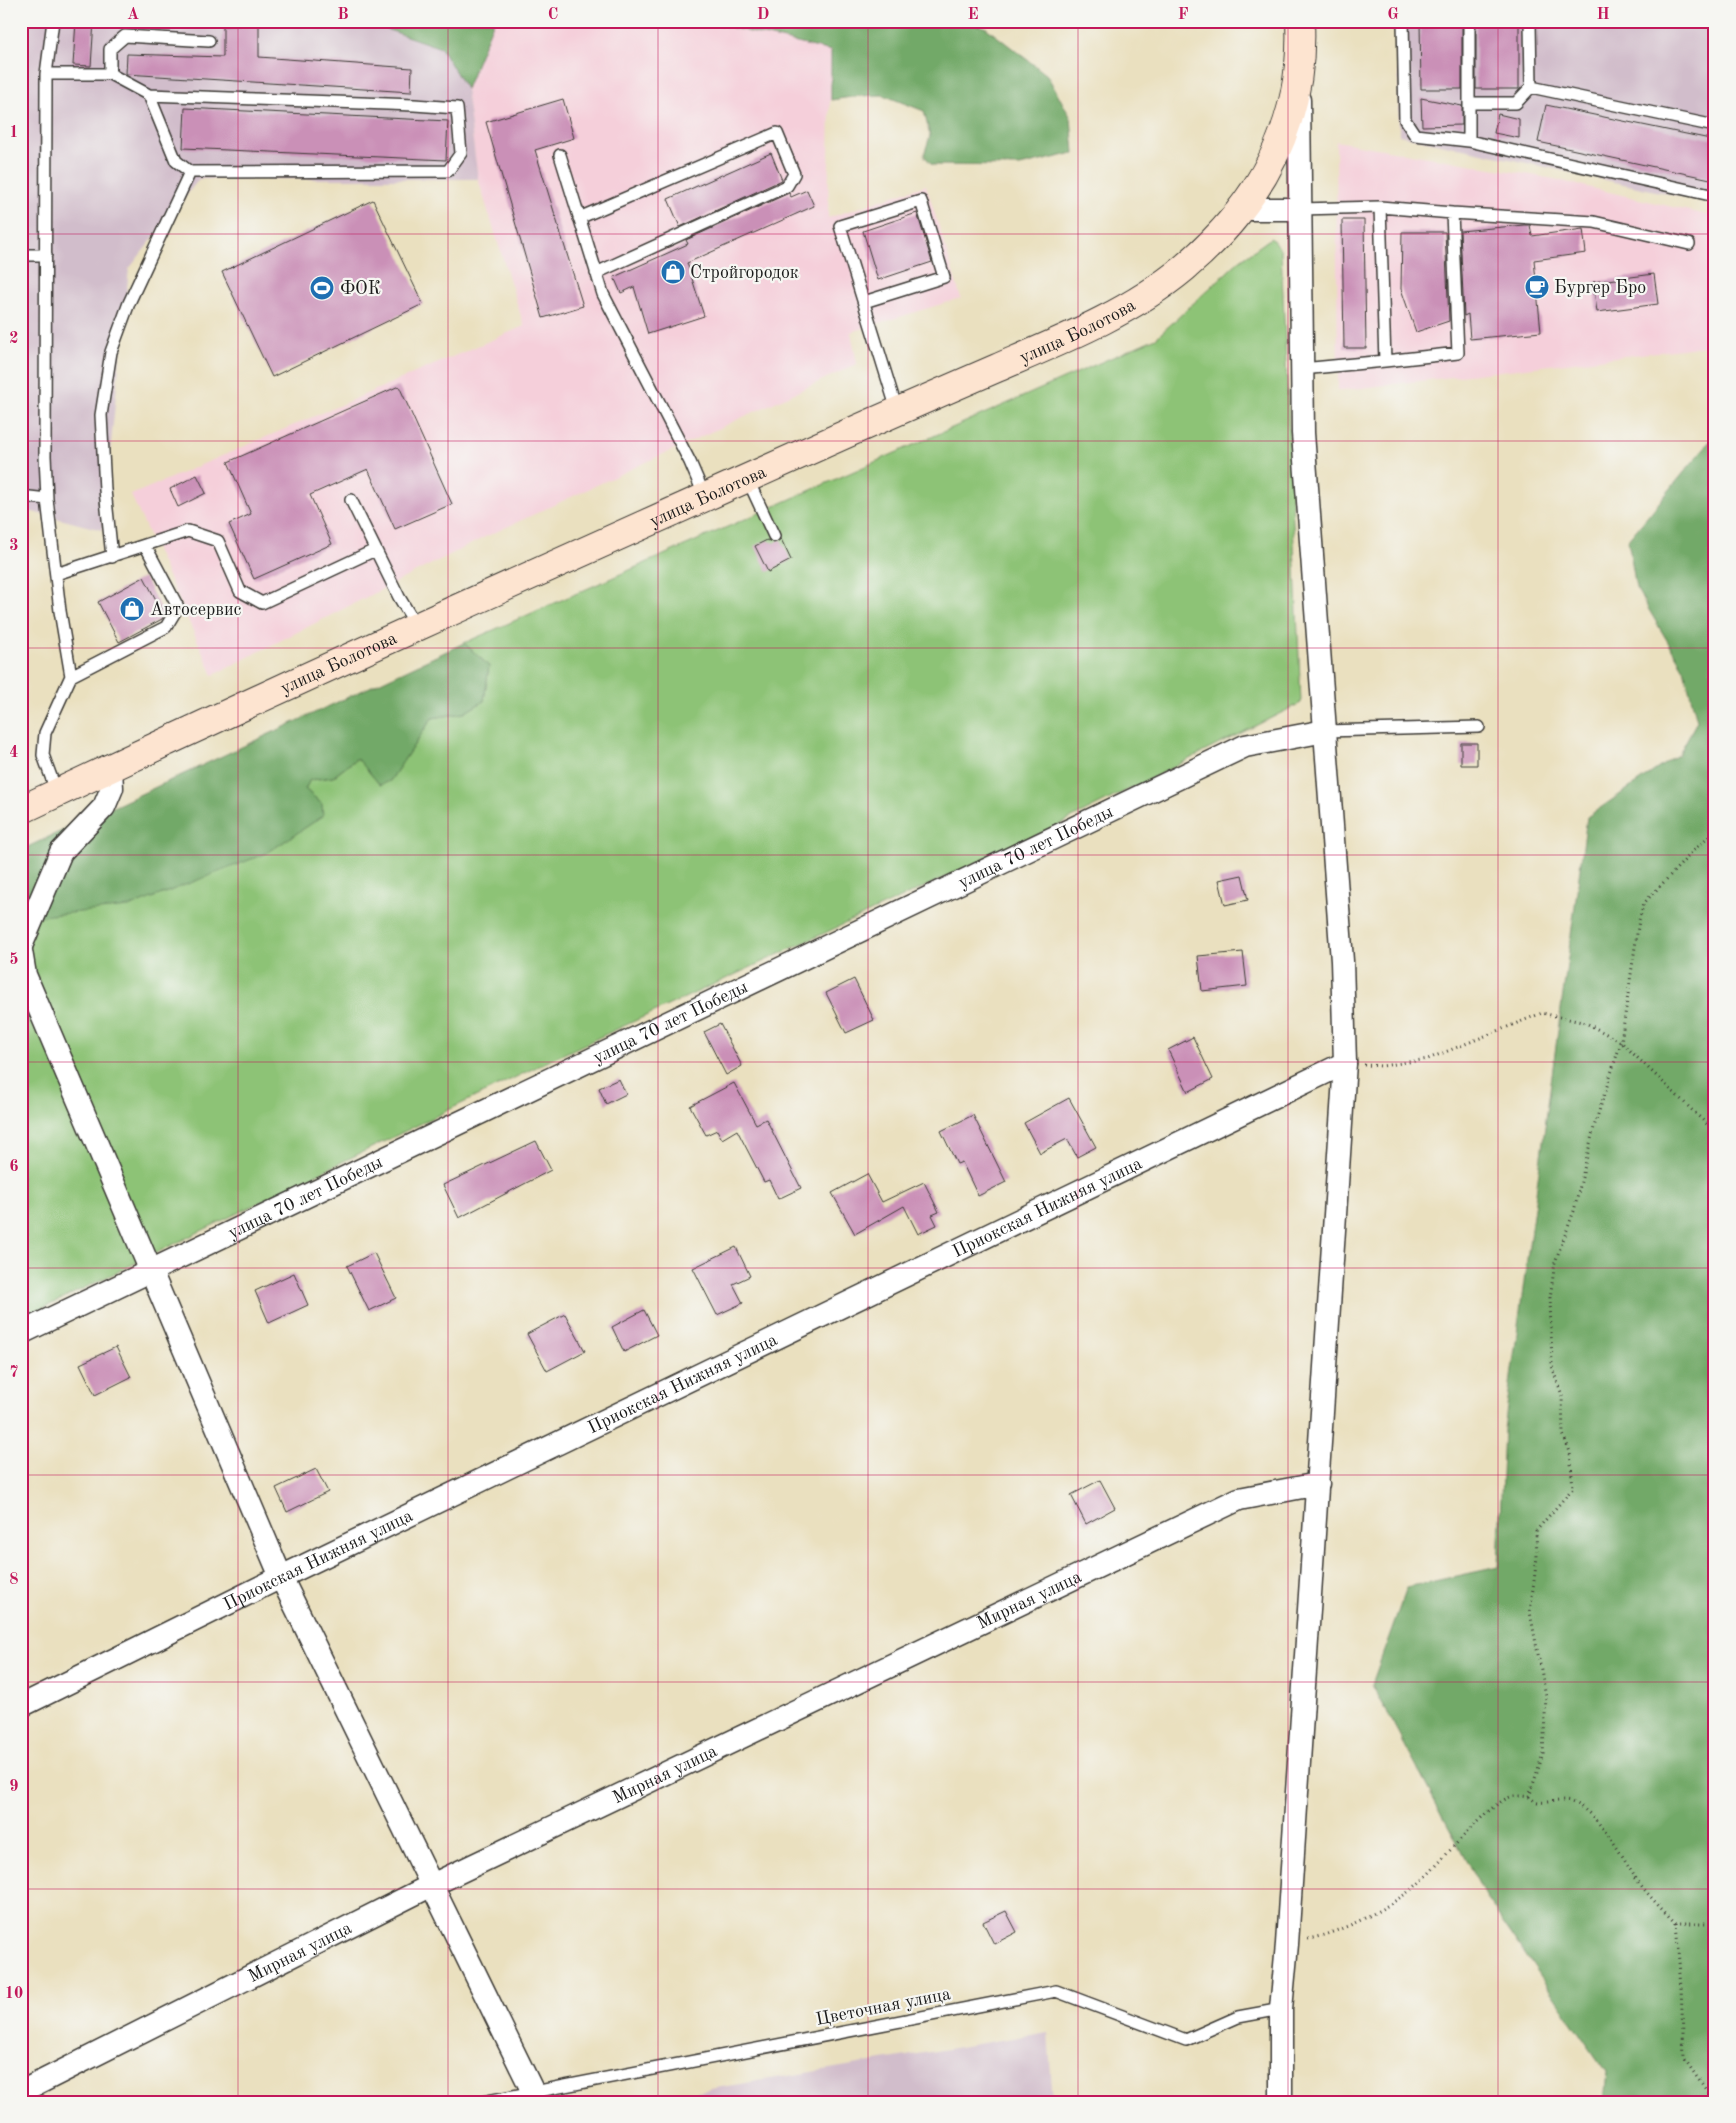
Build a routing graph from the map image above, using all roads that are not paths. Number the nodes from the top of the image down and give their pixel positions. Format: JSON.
{"nodes":[{"id":1,"x":54,"y":21,"type":"edge"},
{"id":2,"x":1300,"y":21,"type":"edge"},
{"id":3,"x":1403,"y":21,"type":"edge"},
{"id":4,"x":1469,"y":21,"type":"edge"},
{"id":5,"x":1530,"y":21,"type":"edge"},
{"id":6,"x":209,"y":41,"type":"dead end"},
{"id":7,"x":46,"y":74,"type":"junction"},
{"id":8,"x":110,"y":74,"type":"junction"},
{"id":9,"x":1299,"y":79,"type":"junction"},
{"id":10,"x":1531,"y":87,"type":"junction"},
{"id":11,"x":149,"y":95,"type":"junction"},
{"id":12,"x":1469,"y":103,"type":"junction"},
{"id":13,"x":1715,"y":126,"type":"edge"},
{"id":14,"x":1470,"y":141,"type":"junction"},
{"id":15,"x":560,"y":154,"type":"dead end"},
{"id":16,"x":190,"y":172,"type":"junction"},
{"id":17,"x":1715,"y":196,"type":"edge"},
{"id":18,"x":1380,"y":207,"type":"junction"},
{"id":19,"x":1242,"y":209,"type":"junction"},
{"id":20,"x":1300,"y":209,"type":"junction"},
{"id":21,"x":1452,"y":214,"type":"junction"},
{"id":22,"x":579,"y":218,"type":"junction"},
{"id":23,"x":1689,"y":244,"type":"dead end"},
{"id":24,"x":21,"y":255,"type":"edge"},
{"id":25,"x":46,"y":255,"type":"junction"},
{"id":26,"x":596,"y":273,"type":"junction"},
{"id":27,"x":864,"y":302,"type":"junction"},
{"id":28,"x":1385,"y":361,"type":"junction"},
{"id":29,"x":1302,"y":369,"type":"junction"},
{"id":30,"x":897,"y":410,"type":"junction"},
{"id":31,"x":747,"y":478,"type":"junction"},
{"id":32,"x":21,"y":496,"type":"edge"},
{"id":33,"x":706,"y":497,"type":"junction"},
{"id":34,"x":47,"y":499,"type":"junction"},
{"id":35,"x":351,"y":500,"type":"dead end"},
{"id":36,"x":774,"y":536,"type":"dead end"},
{"id":37,"x":145,"y":546,"type":"junction"},
{"id":38,"x":375,"y":550,"type":"junction"},
{"id":39,"x":112,"y":556,"type":"junction"},
{"id":40,"x":56,"y":574,"type":"junction"},
{"id":41,"x":418,"y":628,"type":"junction"},
{"id":42,"x":71,"y":676,"type":"junction"},
{"id":43,"x":1479,"y":727,"type":"dead end"},
{"id":44,"x":1325,"y":731,"type":"junction"},
{"id":45,"x":111,"y":768,"type":"junction"},
{"id":46,"x":57,"y":793,"type":"junction"},
{"id":47,"x":21,"y":810,"type":"edge"},
{"id":48,"x":21,"y":946,"type":"edge"},
{"id":49,"x":21,"y":951,"type":"edge"},
{"id":50,"x":1345,"y":1063,"type":"junction"},
{"id":51,"x":151,"y":1271,"type":"junction"},
{"id":52,"x":21,"y":1333,"type":"edge"},
{"id":53,"x":1318,"y":1484,"type":"junction"},
{"id":54,"x":281,"y":1577,"type":"junction"},
{"id":55,"x":21,"y":1706,"type":"edge"},
{"id":56,"x":430,"y":1886,"type":"junction"},
{"id":57,"x":1281,"y":2009,"type":"junction"},
{"id":58,"x":21,"y":2092,"type":"edge"},
{"id":59,"x":532,"y":2092,"type":"junction"},
{"id":60,"x":482,"y":2102,"type":"edge"},
{"id":61,"x":1281,"y":2102,"type":"edge"}],
"edges":[{"from":1,"to":7,"type":"lane"},
{"from":2,"to":9,"type":"main road","name":"улица Болотова"},
{"from":3,"to":14,"type":"lane"},
{"from":4,"to":12,"type":"lane"},
{"from":5,"to":10,"type":"lane"},
{"from":6,"to":8,"type":"lane"},
{"from":7,"to":8,"type":"lane"},
{"from":7,"to":25,"type":"lane"},
{"from":8,"to":11,"type":"lane"},
{"from":9,"to":19,"type":"main road","name":"улица Болотова"},
{"from":9,"to":20,"type":"street"},
{"from":10,"to":12,"type":"lane"},
{"from":10,"to":13,"type":"lane"},
{"from":11,"to":16,"type":"lane"},
{"from":11,"to":16,"type":"lane"},
{"from":12,"to":14,"type":"lane"},
{"from":14,"to":17,"type":"lane"},
{"from":15,"to":22,"type":"lane"},
{"from":16,"to":39,"type":"lane"},
{"from":18,"to":20,"type":"lane"},
{"from":18,"to":21,"type":"lane"},
{"from":18,"to":28,"type":"lane"},
{"from":19,"to":20,"type":"street"},
{"from":19,"to":30,"type":"main road","name":"улица Болотова"},
{"from":20,"to":29,"type":"street"},
{"from":21,"to":23,"type":"lane"},
{"from":21,"to":28,"type":"lane"},
{"from":22,"to":26,"type":"lane"},
{"from":22,"to":26,"type":"lane"},
{"from":24,"to":25,"type":"lane"},
{"from":25,"to":34,"type":"lane"},
{"from":26,"to":33,"type":"lane"},
{"from":27,"to":27,"type":"lane"},
{"from":27,"to":30,"type":"lane"},
{"from":28,"to":29,"type":"lane"},
{"from":29,"to":44,"type":"street"},
{"from":30,"to":31,"type":"main road","name":"улица Болотова"},
{"from":31,"to":33,"type":"main road","name":"улица Болотова"},
{"from":31,"to":36,"type":"lane"},
{"from":32,"to":34,"type":"lane"},
{"from":33,"to":41,"type":"main road","name":"улица Болотова"},
{"from":34,"to":40,"type":"lane"},
{"from":35,"to":38,"type":"lane"},
{"from":37,"to":38,"type":"lane"},
{"from":37,"to":39,"type":"lane"},
{"from":37,"to":42,"type":"lane"},
{"from":38,"to":41,"type":"lane"},
{"from":39,"to":40,"type":"lane"},
{"from":40,"to":42,"type":"lane"},
{"from":41,"to":45,"type":"main road","name":"улица Болотова"},
{"from":42,"to":46,"type":"lane"},
{"from":43,"to":44,"type":"lane"},
{"from":44,"to":50,"type":"street"},
{"from":44,"to":51,"type":"street","name":"улица 70 лет Победы"},
{"from":45,"to":46,"type":"main road","name":"улица Болотова"},
{"from":45,"to":48,"type":"street"},
{"from":46,"to":47,"type":"main road","name":"улица Болотова"},
{"from":49,"to":51,"type":"street"},
{"from":50,"to":53,"type":"street"},
{"from":50,"to":54,"type":"street","name":"Приокская Нижняя улица"},
{"from":51,"to":52,"type":"street","name":"улица 70 лет Победы"},
{"from":51,"to":54,"type":"street"},
{"from":53,"to":56,"type":"street","name":"Мирная улица"},
{"from":53,"to":57,"type":"street"},
{"from":54,"to":55,"type":"street","name":"Приокская Нижняя улица"},
{"from":54,"to":56,"type":"street"},
{"from":56,"to":58,"type":"street","name":"Мирная улица"},
{"from":56,"to":59,"type":"street"},
{"from":57,"to":59,"type":"lane","name":"Цветочная улица"},
{"from":57,"to":61,"type":"street"},
{"from":59,"to":60,"type":"lane","name":"Цветочная улица"}]}
